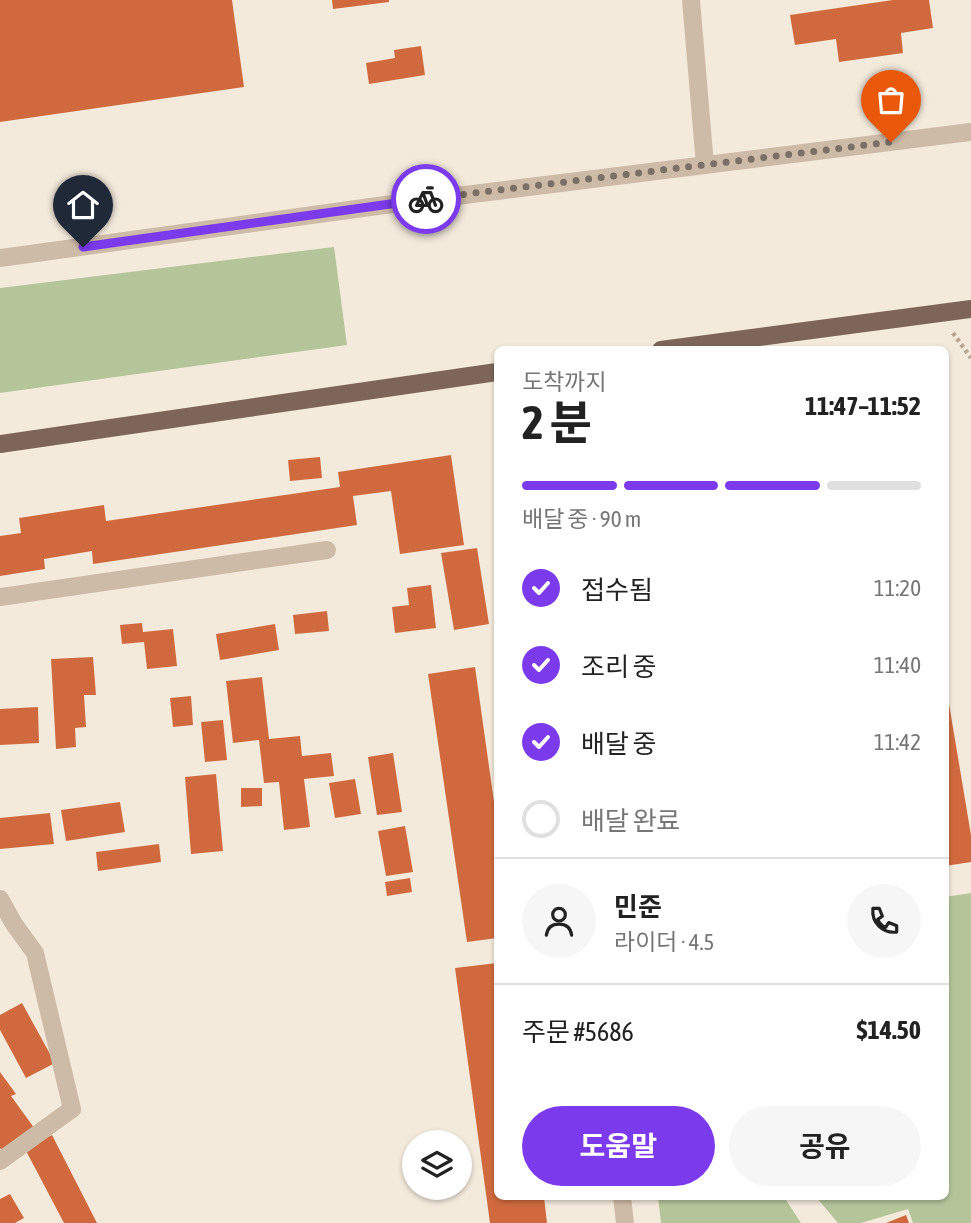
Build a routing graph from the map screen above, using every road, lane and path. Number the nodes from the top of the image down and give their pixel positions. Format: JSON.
{"nodes":[{"id":1,"x":691,"y":0,"type":"edge"},
{"id":2,"x":971,"y":132,"type":"edge"},
{"id":3,"x":705,"y":165,"type":"junction"},
{"id":4,"x":0,"y":258,"type":"edge"},
{"id":5,"x":971,"y":309,"type":"edge"},
{"id":6,"x":940,"y":314,"type":"junction"},
{"id":7,"x":692,"y":346,"type":"edge"},
{"id":8,"x":971,"y":358,"type":"edge"},
{"id":9,"x":494,"y":372,"type":"edge"},
{"id":10,"x":0,"y":444,"type":"edge"},
{"id":11,"x":327,"y":550,"type":"dead end"},
{"id":12,"x":0,"y":597,"type":"edge"},
{"id":13,"x":0,"y":899,"type":"edge"},
{"id":14,"x":7,"y":929,"type":"edge"},
{"id":15,"x":0,"y":1161,"type":"edge"},
{"id":16,"x":622,"y":1200,"type":"edge"},
{"id":17,"x":625,"y":1223,"type":"edge"}],
"edges":[{"from":1,"to":3,"type":"street"},
{"from":2,"to":3,"type":"street"},
{"from":3,"to":4,"type":"street"},
{"from":5,"to":6,"type":"main road"},
{"from":6,"to":7,"type":"main road"},
{"from":6,"to":8,"type":"path"},
{"from":9,"to":10,"type":"main road"},
{"from":11,"to":12,"type":"street"},
{"from":13,"to":14,"type":"street"},
{"from":14,"to":15,"type":"street"},
{"from":16,"to":17,"type":"street"}]}
